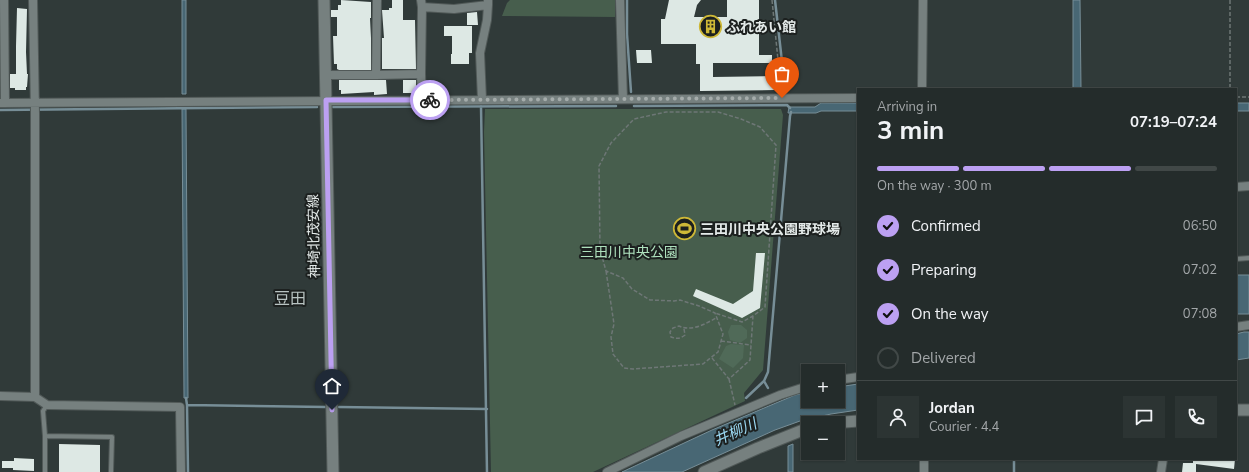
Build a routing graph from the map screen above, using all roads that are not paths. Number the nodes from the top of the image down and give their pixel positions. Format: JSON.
{"nodes":[{"id":1,"x":33,"y":0,"type":"edge"},
{"id":2,"x":324,"y":0,"type":"edge"},
{"id":3,"x":377,"y":0,"type":"edge"},
{"id":4,"x":620,"y":0,"type":"edge"},
{"id":5,"x":922,"y":0,"type":"edge"},
{"id":6,"x":488,"y":2,"type":"edge"},
{"id":7,"x":2,"y":3,"type":"edge"},
{"id":8,"x":421,"y":3,"type":"edge"},
{"id":9,"x":2,"y":55,"type":"edge"},
{"id":10,"x":421,"y":74,"type":"junction"},
{"id":11,"x":326,"y":75,"type":"junction"},
{"id":12,"x":376,"y":75,"type":"junction"},
{"id":13,"x":922,"y":88,"type":"edge"},
{"id":14,"x":857,"y":98,"type":"edge"},
{"id":15,"x":623,"y":99,"type":"junction"},
{"id":16,"x":326,"y":100,"type":"junction"},
{"id":17,"x":422,"y":100,"type":"junction"},
{"id":18,"x":482,"y":100,"type":"junction"},
{"id":19,"x":2,"y":103,"type":"edge"},
{"id":20,"x":34,"y":103,"type":"junction"},
{"id":21,"x":1249,"y":186,"type":"edge"},
{"id":22,"x":1237,"y":187,"type":"edge"},
{"id":23,"x":1249,"y":258,"type":"edge"},
{"id":24,"x":1237,"y":259,"type":"edge"},
{"id":25,"x":1249,"y":325,"type":"edge"},
{"id":26,"x":1237,"y":327,"type":"edge"},
{"id":27,"x":857,"y":377,"type":"edge"},
{"id":28,"x":845,"y":379,"type":"edge"},
{"id":29,"x":801,"y":388,"type":"edge"},
{"id":30,"x":0,"y":396,"type":"edge"},
{"id":31,"x":35,"y":397,"type":"junction"},
{"id":32,"x":48,"y":405,"type":"junction"},
{"id":33,"x":1237,"y":410,"type":"edge"},
{"id":34,"x":1249,"y":410,"type":"edge"},
{"id":35,"x":857,"y":420,"type":"edge"},
{"id":36,"x":845,"y":422,"type":"edge"},
{"id":37,"x":801,"y":431,"type":"edge"},
{"id":38,"x":45,"y":436,"type":"junction"},
{"id":39,"x":924,"y":460,"type":"edge"},
{"id":40,"x":1163,"y":460,"type":"edge"},
{"id":41,"x":45,"y":472,"type":"edge"},
{"id":42,"x":111,"y":472,"type":"edge"},
{"id":43,"x":181,"y":472,"type":"edge"},
{"id":44,"x":333,"y":472,"type":"edge"},
{"id":45,"x":607,"y":472,"type":"edge"},
{"id":46,"x":704,"y":472,"type":"edge"},
{"id":47,"x":924,"y":472,"type":"edge"},
{"id":48,"x":1162,"y":472,"type":"edge"}],
"edges":[{"from":1,"to":20,"type":"street"},
{"from":2,"to":11,"type":"main road","name":"神埼北茂安線"},
{"from":3,"to":12,"type":"street"},
{"from":4,"to":15,"type":"street"},
{"from":5,"to":13,"type":"street"},
{"from":6,"to":8,"type":"street"},
{"from":6,"to":18,"type":"street"},
{"from":7,"to":9,"type":"street"},
{"from":8,"to":10,"type":"street"},
{"from":9,"to":19,"type":"street"},
{"from":10,"to":12,"type":"street"},
{"from":10,"to":17,"type":"street"},
{"from":11,"to":12,"type":"street"},
{"from":11,"to":16,"type":"main road","name":"神埼北茂安線"},
{"from":14,"to":15,"type":"street"},
{"from":15,"to":18,"type":"street"},
{"from":16,"to":17,"type":"street"},
{"from":16,"to":20,"type":"street"},
{"from":16,"to":44,"type":"main road","name":"神埼北茂安線"},
{"from":17,"to":18,"type":"street"},
{"from":19,"to":20,"type":"street"},
{"from":20,"to":31,"type":"street"},
{"from":21,"to":22,"type":"street"},
{"from":23,"to":24,"type":"lane"},
{"from":25,"to":26,"type":"street"},
{"from":27,"to":28,"type":"street"},
{"from":29,"to":45,"type":"street"},
{"from":30,"to":31,"type":"street"},
{"from":31,"to":32,"type":"street"},
{"from":32,"to":38,"type":"lane"},
{"from":32,"to":43,"type":"street"},
{"from":33,"to":34,"type":"main road"},
{"from":35,"to":36,"type":"main road"},
{"from":37,"to":46,"type":"main road"},
{"from":38,"to":41,"type":"lane"},
{"from":38,"to":42,"type":"lane"},
{"from":39,"to":47,"type":"street"},
{"from":40,"to":48,"type":"street"}]}
